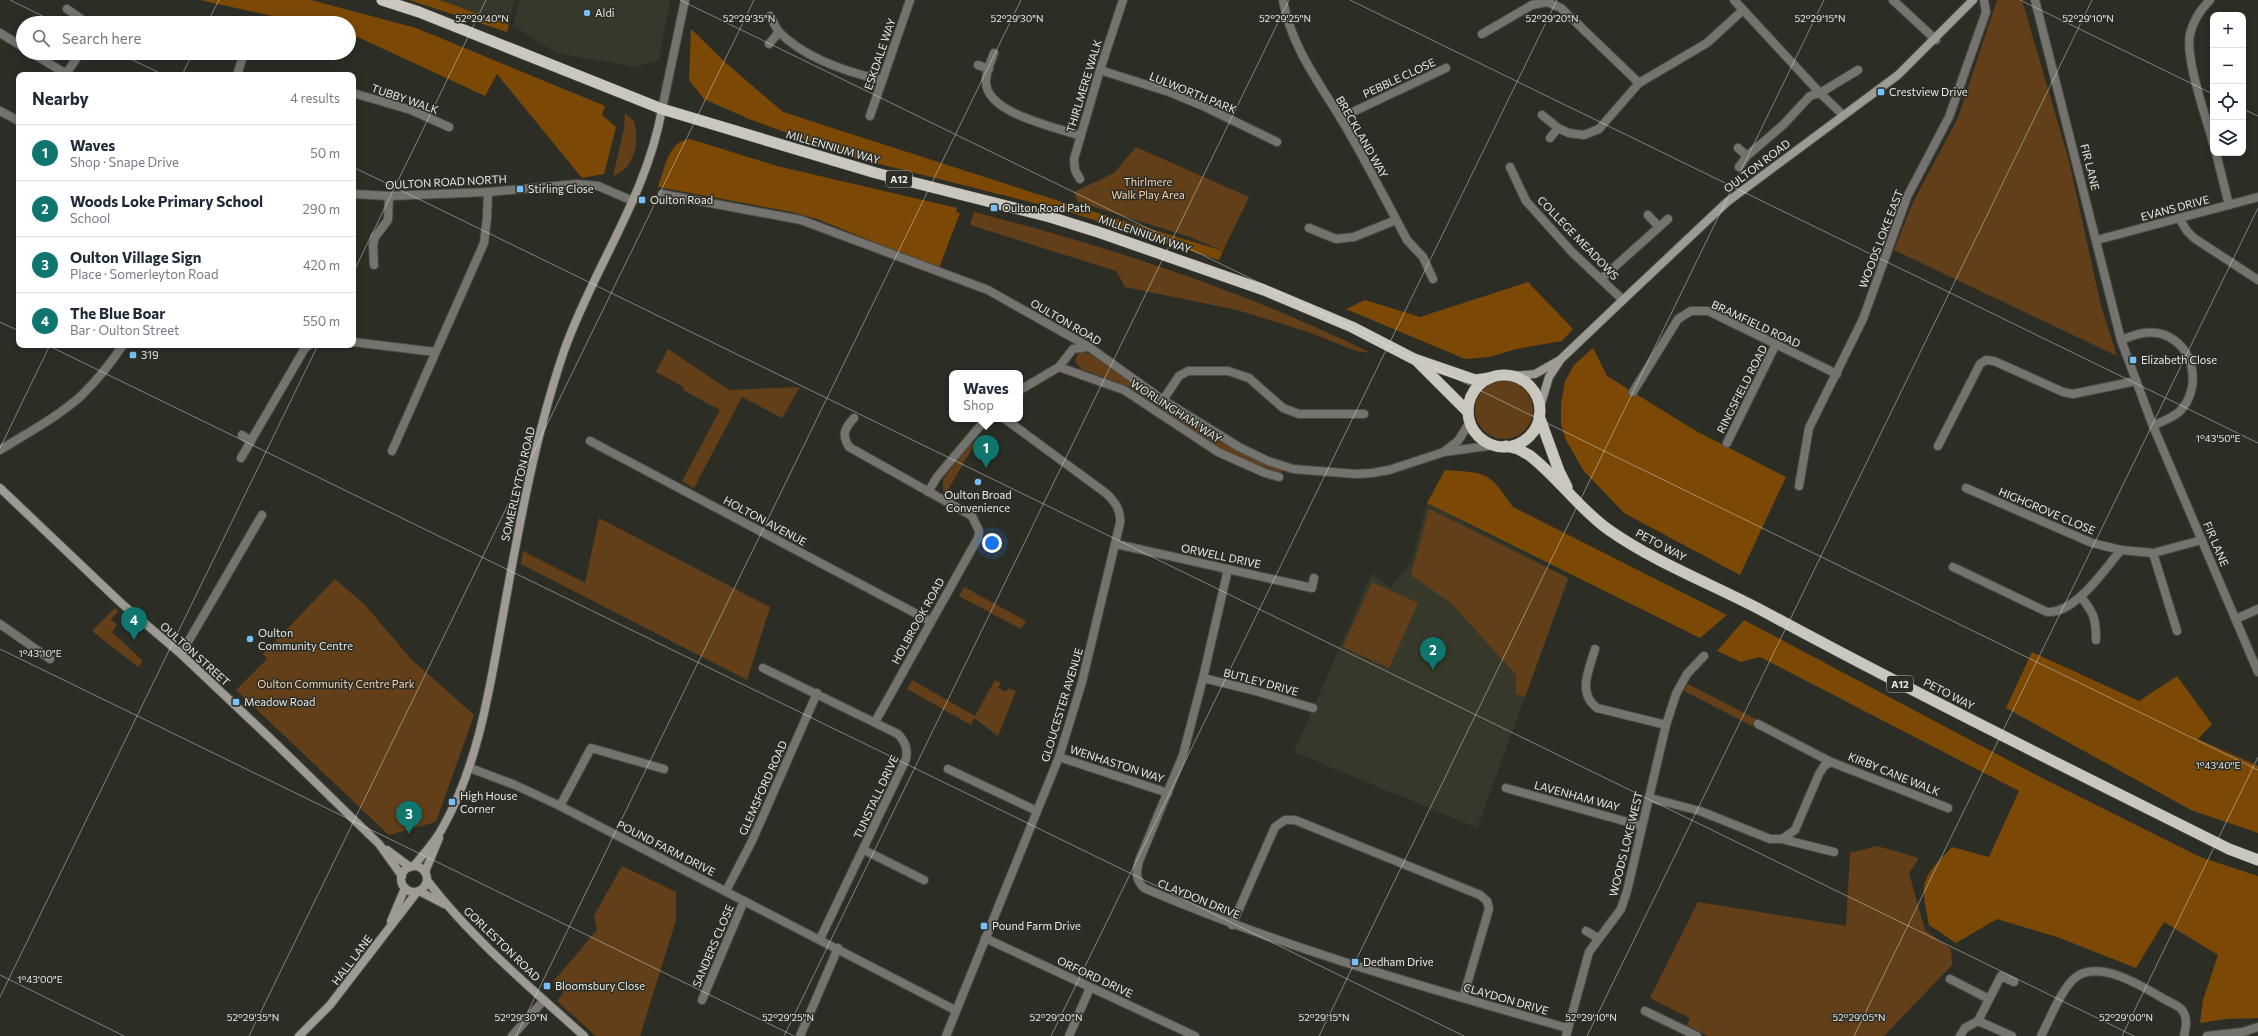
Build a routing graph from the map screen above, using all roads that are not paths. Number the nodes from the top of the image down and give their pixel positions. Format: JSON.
{"nodes":[{"id":1,"x":382,"y":0,"type":"edge"},
{"id":2,"x":686,"y":0,"type":"edge"},
{"id":3,"x":910,"y":0,"type":"edge"},
{"id":4,"x":1123,"y":0,"type":"edge"},
{"id":5,"x":1283,"y":0,"type":"edge"},
{"id":6,"x":1734,"y":0,"type":"edge"},
{"id":7,"x":1893,"y":0,"type":"edge"},
{"id":8,"x":1974,"y":0,"type":"edge"},
{"id":9,"x":1984,"y":0,"type":"edge"},
{"id":10,"x":2035,"y":0,"type":"edge"},
{"id":11,"x":2210,"y":0,"type":"edge"},
{"id":12,"x":67,"y":9,"type":"dead end"},
{"id":13,"x":1743,"y":10,"type":"junction"},
{"id":14,"x":77,"y":16,"type":"edge"},
{"id":15,"x":770,"y":16,"type":"dead end"},
{"id":16,"x":779,"y":32,"type":"junction"},
{"id":17,"x":0,"y":33,"type":"edge"},
{"id":18,"x":1482,"y":34,"type":"dead end"},
{"id":19,"x":1936,"y":40,"type":"junction"},
{"id":20,"x":16,"y":43,"type":"edge"},
{"id":21,"x":769,"y":44,"type":"dead end"},
{"id":22,"x":994,"y":53,"type":"dead end"},
{"id":23,"x":43,"y":60,"type":"edge"},
{"id":24,"x":76,"y":60,"type":"edge"},
{"id":25,"x":242,"y":60,"type":"edge"},
{"id":26,"x":978,"y":65,"type":"dead end"},
{"id":27,"x":1446,"y":68,"type":"dead end"},
{"id":28,"x":988,"y":69,"type":"junction"},
{"id":29,"x":1100,"y":70,"type":"junction"},
{"id":30,"x":1858,"y":70,"type":"dead end"},
{"id":31,"x":62,"y":72,"type":"edge"},
{"id":32,"x":69,"y":72,"type":"edge"},
{"id":33,"x":238,"y":72,"type":"edge"},
{"id":34,"x":882,"y":80,"type":"junction"},
{"id":35,"x":1639,"y":83,"type":"junction"},
{"id":36,"x":1820,"y":93,"type":"junction"},
{"id":37,"x":356,"y":94,"type":"edge"},
{"id":38,"x":662,"y":109,"type":"junction"},
{"id":39,"x":0,"y":111,"type":"edge"},
{"id":40,"x":1542,"y":115,"type":"dead end"},
{"id":41,"x":1843,"y":115,"type":"junction"},
{"id":42,"x":870,"y":116,"type":"dead end"},
{"id":43,"x":1340,"y":118,"type":"junction"},
{"id":44,"x":16,"y":119,"type":"edge"},
{"id":45,"x":449,"y":127,"type":"dead end"},
{"id":46,"x":1558,"y":128,"type":"junction"},
{"id":47,"x":2210,"y":131,"type":"edge"},
{"id":48,"x":1081,"y":136,"type":"junction"},
{"id":49,"x":1550,"y":138,"type":"dead end"},
{"id":50,"x":1276,"y":142,"type":"dead end"},
{"id":51,"x":1738,"y":148,"type":"dead end"},
{"id":52,"x":1747,"y":156,"type":"junction"},
{"id":53,"x":2217,"y":156,"type":"edge"},
{"id":54,"x":1739,"y":167,"type":"dead end"},
{"id":55,"x":1510,"y":168,"type":"dead end"},
{"id":56,"x":1080,"y":179,"type":"dead end"},
{"id":57,"x":488,"y":192,"type":"junction"},
{"id":58,"x":356,"y":194,"type":"edge"},
{"id":59,"x":662,"y":194,"type":"dead end"},
{"id":60,"x":389,"y":196,"type":"junction"},
{"id":61,"x":2258,"y":197,"type":"edge"},
{"id":62,"x":633,"y":201,"type":"junction"},
{"id":63,"x":2229,"y":205,"type":"junction"},
{"id":64,"x":1648,"y":215,"type":"dead end"},
{"id":65,"x":2179,"y":218,"type":"junction"},
{"id":66,"x":1668,"y":219,"type":"dead end"},
{"id":67,"x":1396,"y":220,"type":"junction"},
{"id":68,"x":1659,"y":227,"type":"junction"},
{"id":69,"x":1309,"y":228,"type":"dead end"},
{"id":70,"x":2097,"y":240,"type":"junction"},
{"id":71,"x":374,"y":264,"type":"dead end"},
{"id":72,"x":1433,"y":279,"type":"dead end"},
{"id":73,"x":1601,"y":279,"type":"junction"},
{"id":74,"x":2258,"y":280,"type":"edge"},
{"id":75,"x":1623,"y":300,"type":"junction"},
{"id":76,"x":2121,"y":340,"type":"junction"},
{"id":77,"x":356,"y":342,"type":"edge"},
{"id":78,"x":1776,"y":344,"type":"junction"},
{"id":79,"x":1089,"y":347,"type":"junction"},
{"id":80,"x":120,"y":348,"type":"edge"},
{"id":81,"x":305,"y":348,"type":"edge"},
{"id":82,"x":435,"y":352,"type":"junction"},
{"id":83,"x":1414,"y":358,"type":"junction"},
{"id":84,"x":1561,"y":359,"type":"junction"},
{"id":85,"x":1059,"y":367,"type":"junction"},
{"id":86,"x":1837,"y":374,"type":"junction"},
{"id":87,"x":1512,"y":376,"type":"junction"},
{"id":88,"x":1490,"y":378,"type":"junction"},
{"id":89,"x":2136,"y":381,"type":"junction"},
{"id":90,"x":1023,"y":388,"type":"edge"},
{"id":91,"x":1633,"y":392,"type":"dead end"},
{"id":92,"x":1163,"y":400,"type":"junction"},
{"id":93,"x":1540,"y":412,"type":"junction"},
{"id":94,"x":1364,"y":414,"type":"dead end"},
{"id":95,"x":1469,"y":417,"type":"junction"},
{"id":96,"x":854,"y":418,"type":"dead end"},
{"id":97,"x":983,"y":422,"type":"edge"},
{"id":98,"x":1009,"y":422,"type":"edge"},
{"id":99,"x":2153,"y":426,"type":"junction"},
{"id":100,"x":242,"y":436,"type":"dead end"},
{"id":101,"x":251,"y":441,"type":"junction"},
{"id":102,"x":590,"y":441,"type":"dead end"},
{"id":103,"x":1727,"y":443,"type":"dead end"},
{"id":104,"x":1495,"y":445,"type":"junction"},
{"id":105,"x":1506,"y":446,"type":"junction"},
{"id":106,"x":1938,"y":446,"type":"dead end"},
{"id":107,"x":0,"y":450,"type":"edge"},
{"id":108,"x":392,"y":451,"type":"dead end"},
{"id":109,"x":1444,"y":452,"type":"junction"},
{"id":110,"x":241,"y":458,"type":"dead end"},
{"id":111,"x":1279,"y":477,"type":"dead end"},
{"id":112,"x":1800,"y":486,"type":"dead end"},
{"id":113,"x":0,"y":488,"type":"edge"},
{"id":114,"x":1966,"y":488,"type":"dead end"},
{"id":115,"x":928,"y":492,"type":"junction"},
{"id":116,"x":1571,"y":495,"type":"junction"},
{"id":117,"x":262,"y":514,"type":"dead end"},
{"id":118,"x":2202,"y":540,"type":"junction"},
{"id":119,"x":1116,"y":544,"type":"junction"},
{"id":120,"x":2121,"y":550,"type":"junction"},
{"id":121,"x":2152,"y":553,"type":"junction"},
{"id":122,"x":1953,"y":567,"type":"dead end"},
{"id":123,"x":1228,"y":569,"type":"junction"},
{"id":124,"x":1314,"y":578,"type":"dead end"},
{"id":125,"x":2081,"y":597,"type":"junction"},
{"id":126,"x":2258,"y":609,"type":"edge"},
{"id":127,"x":2236,"y":619,"type":"junction"},
{"id":128,"x":930,"y":621,"type":"junction"},
{"id":129,"x":0,"y":624,"type":"edge"},
{"id":130,"x":2177,"y":630,"type":"dead end"},
{"id":131,"x":2096,"y":640,"type":"dead end"},
{"id":132,"x":1595,"y":649,"type":"dead end"},
{"id":133,"x":181,"y":654,"type":"junction"},
{"id":134,"x":1704,"y":656,"type":"dead end"},
{"id":135,"x":50,"y":659,"type":"dead end"},
{"id":136,"x":763,"y":668,"type":"dead end"},
{"id":137,"x":2258,"y":672,"type":"edge"},
{"id":138,"x":1203,"y":678,"type":"junction"},
{"id":139,"x":817,"y":693,"type":"junction"},
{"id":140,"x":1313,"y":708,"type":"dead end"},
{"id":141,"x":875,"y":722,"type":"junction"},
{"id":142,"x":1758,"y":724,"type":"dead end"},
{"id":143,"x":1666,"y":726,"type":"junction"},
{"id":144,"x":1059,"y":757,"type":"junction"},
{"id":145,"x":1831,"y":762,"type":"junction"},
{"id":146,"x":470,"y":768,"type":"junction"},
{"id":147,"x":664,"y":769,"type":"dead end"},
{"id":148,"x":948,"y":769,"type":"dead end"},
{"id":149,"x":1506,"y":788,"type":"dead end"},
{"id":150,"x":1168,"y":793,"type":"junction"},
{"id":151,"x":1650,"y":798,"type":"junction"},
{"id":152,"x":560,"y":806,"type":"junction"},
{"id":153,"x":1948,"y":808,"type":"dead end"},
{"id":154,"x":1037,"y":811,"type":"junction"},
{"id":155,"x":1642,"y":826,"type":"junction"},
{"id":156,"x":443,"y":828,"type":"junction"},
{"id":157,"x":1782,"y":839,"type":"junction"},
{"id":158,"x":379,"y":844,"type":"junction"},
{"id":159,"x":864,"y":850,"type":"junction"},
{"id":160,"x":1834,"y":852,"type":"dead end"},
{"id":161,"x":2258,"y":853,"type":"edge"},
{"id":162,"x":2241,"y":854,"type":"junction"},
{"id":163,"x":2258,"y":860,"type":"edge"},
{"id":164,"x":412,"y":866,"type":"junction"},
{"id":165,"x":402,"y":876,"type":"junction"},
{"id":166,"x":426,"y":876,"type":"junction"},
{"id":167,"x":924,"y":880,"type":"dead end"},
{"id":168,"x":405,"y":888,"type":"junction"},
{"id":169,"x":418,"y":891,"type":"junction"},
{"id":170,"x":726,"y":891,"type":"junction"},
{"id":171,"x":744,"y":901,"type":"junction"},
{"id":172,"x":447,"y":906,"type":"junction"},
{"id":173,"x":1232,"y":925,"type":"junction"},
{"id":174,"x":1586,"y":931,"type":"dead end"},
{"id":175,"x":384,"y":934,"type":"junction"},
{"id":176,"x":985,"y":938,"type":"junction"},
{"id":177,"x":1598,"y":938,"type":"junction"},
{"id":178,"x":820,"y":939,"type":"junction"},
{"id":179,"x":838,"y":948,"type":"junction"},
{"id":180,"x":1950,"y":979,"type":"dead end"},
{"id":181,"x":2014,"y":982,"type":"dead end"},
{"id":182,"x":1090,"y":988,"type":"junction"},
{"id":183,"x":1462,"y":998,"type":"junction"},
{"id":184,"x":1989,"y":999,"type":"junction"},
{"id":185,"x":544,"y":1000,"type":"junction"},
{"id":186,"x":702,"y":1000,"type":"dead end"},
{"id":187,"x":956,"y":1010,"type":"junction"},
{"id":188,"x":1645,"y":1011,"type":"dead end"},
{"id":189,"x":1978,"y":1020,"type":"junction"},
{"id":190,"x":2258,"y":1027,"type":"edge"},
{"id":191,"x":1566,"y":1032,"type":"edge"},
{"id":192,"x":299,"y":1036,"type":"edge"},
{"id":193,"x":512,"y":1036,"type":"edge"},
{"id":194,"x":584,"y":1036,"type":"edge"},
{"id":195,"x":800,"y":1036,"type":"edge"},
{"id":196,"x":946,"y":1036,"type":"edge"},
{"id":197,"x":1070,"y":1036,"type":"edge"},
{"id":198,"x":1195,"y":1036,"type":"edge"},
{"id":199,"x":1697,"y":1036,"type":"edge"},
{"id":200,"x":1960,"y":1036,"type":"edge"},
{"id":201,"x":2012,"y":1036,"type":"edge"},
{"id":202,"x":2041,"y":1036,"type":"edge"},
{"id":203,"x":2184,"y":1036,"type":"edge"},
{"id":204,"x":2208,"y":1036,"type":"edge"}],
"edges":[{"from":1,"to":38,"type":"highway","name":"MILLENNIUM WAY","number":"A12"},
{"from":2,"to":38,"type":"street"},
{"from":3,"to":34,"type":"street","name":"ESKDALE WAY"},
{"from":4,"to":29,"type":"street","name":"THIRLMERE WALK"},
{"from":5,"to":43,"type":"street","name":"BRECKLAND WAY"},
{"from":6,"to":13,"type":"street"},
{"from":7,"to":19,"type":"street"},
{"from":8,"to":19,"type":"main road","name":"OULTON ROAD"},
{"from":9,"to":86,"type":"street","name":"WOODS LOKE EAST"},
{"from":10,"to":70,"type":"street","name":"FIR LANE"},
{"from":11,"to":47,"type":"street"},
{"from":12,"to":14,"type":"street"},
{"from":13,"to":35,"type":"street"},
{"from":13,"to":36,"type":"street"},
{"from":15,"to":16,"type":"street"},
{"from":16,"to":21,"type":"street"},
{"from":16,"to":34,"type":"street"},
{"from":17,"to":20,"type":"street"},
{"from":18,"to":35,"type":"street"},
{"from":19,"to":41,"type":"main road","name":"OULTON ROAD"},
{"from":22,"to":28,"type":"street"},
{"from":23,"to":31,"type":"street"},
{"from":24,"to":32,"type":"street"},
{"from":25,"to":33,"type":"street"},
{"from":26,"to":28,"type":"street"},
{"from":27,"to":43,"type":"street","name":"PEBBLE CLOSE"},
{"from":28,"to":48,"type":"street"},
{"from":29,"to":48,"type":"street","name":"THIRLMERE WALK"},
{"from":29,"to":50,"type":"street","name":"LULWORTH PARK"},
{"from":30,"to":36,"type":"street"},
{"from":34,"to":42,"type":"street","name":"ESKDALE WAY"},
{"from":35,"to":46,"type":"street"},
{"from":36,"to":41,"type":"street"},
{"from":36,"to":52,"type":"street"},
{"from":37,"to":45,"type":"street","name":"TUBBY WALK"},
{"from":38,"to":62,"type":"main road","name":"SOMERLEYTON ROAD"},
{"from":38,"to":83,"type":"highway","name":"MILLENNIUM WAY","number":"A12"},
{"from":39,"to":44,"type":"street"},
{"from":40,"to":46,"type":"street"},
{"from":41,"to":75,"type":"main road","name":"OULTON ROAD"},
{"from":43,"to":67,"type":"street","name":"BRECKLAND WAY"},
{"from":46,"to":49,"type":"street"},
{"from":48,"to":56,"type":"street","name":"THIRLMERE WALK"},
{"from":51,"to":52,"type":"street"},
{"from":52,"to":54,"type":"street"},
{"from":53,"to":63,"type":"street"},
{"from":55,"to":73,"type":"street","name":"COLLEGE MEADOWS"},
{"from":57,"to":60,"type":"street","name":"OULTON ROAD NORTH"},
{"from":57,"to":62,"type":"street","name":"OULTON ROAD NORTH"},
{"from":57,"to":82,"type":"street"},
{"from":58,"to":60,"type":"street","name":"OULTON ROAD NORTH"},
{"from":59,"to":79,"type":"street","name":"OULTON ROAD"},
{"from":60,"to":71,"type":"street"},
{"from":61,"to":63,"type":"street","name":"EVANS DRIVE"},
{"from":62,"to":146,"type":"main road","name":"SOMERLEYTON ROAD"},
{"from":63,"to":65,"type":"street","name":"EVANS DRIVE"},
{"from":64,"to":68,"type":"street"},
{"from":65,"to":70,"type":"street","name":"EVANS DRIVE"},
{"from":65,"to":74,"type":"street"},
{"from":66,"to":68,"type":"street"},
{"from":67,"to":69,"type":"street"},
{"from":67,"to":72,"type":"street","name":"BRECKLAND WAY"},
{"from":68,"to":73,"type":"street"},
{"from":70,"to":76,"type":"street","name":"FIR LANE"},
{"from":73,"to":75,"type":"street","name":"COLLEGE MEADOWS"},
{"from":75,"to":84,"type":"main road","name":"OULTON ROAD"},
{"from":76,"to":89,"type":"street","name":"FIR LANE"},
{"from":76,"to":99,"type":"street"},
{"from":77,"to":82,"type":"street"},
{"from":78,"to":86,"type":"street","name":"BRAMFIELD ROAD"},
{"from":78,"to":91,"type":"street","name":"BRAMFIELD ROAD"},
{"from":78,"to":103,"type":"street","name":"RINGSFIELD ROAD"},
{"from":79,"to":85,"type":"street"},
{"from":79,"to":92,"type":"street","name":"OULTON ROAD"},
{"from":80,"to":107,"type":"street"},
{"from":81,"to":101,"type":"street"},
{"from":82,"to":108,"type":"street"},
{"from":83,"to":88,"type":"highway","name":"MILLENNIUM WAY","number":"A12"},
{"from":83,"to":95,"type":"highway","name":"MILLENNIUM WAY","number":"A12"},
{"from":84,"to":87,"type":"main road","name":"OULTON ROAD"},
{"from":84,"to":93,"type":"main road","name":"OULTON ROAD"},
{"from":85,"to":90,"type":"street"},
{"from":85,"to":111,"type":"street","name":"WORLINGHAM WAY"},
{"from":86,"to":112,"type":"street","name":"WOODS LOKE EAST"},
{"from":87,"to":88,"type":"highway"},
{"from":87,"to":93,"type":"highway"},
{"from":88,"to":95,"type":"highway"},
{"from":89,"to":99,"type":"street","name":"FIR LANE"},
{"from":89,"to":106,"type":"street"},
{"from":92,"to":94,"type":"street"},
{"from":92,"to":109,"type":"street","name":"OULTON ROAD"},
{"from":93,"to":105,"type":"highway"},
{"from":93,"to":116,"type":"highway","name":"PETO WAY","number":"A12"},
{"from":95,"to":104,"type":"highway"},
{"from":95,"to":109,"type":"street","name":"OULTON ROAD"},
{"from":96,"to":115,"type":"street"},
{"from":97,"to":115,"type":"street"},
{"from":98,"to":119,"type":"street","name":"GLOUCESTER AVENUE"},
{"from":99,"to":118,"type":"street","name":"FIR LANE"},
{"from":100,"to":101,"type":"street"},
{"from":101,"to":110,"type":"street"},
{"from":102,"to":128,"type":"street","name":"HOLTON AVENUE"},
{"from":104,"to":105,"type":"highway"},
{"from":104,"to":109,"type":"street","name":"OULTON ROAD"},
{"from":105,"to":116,"type":"highway","name":"PETO WAY","number":"A12"},
{"from":113,"to":133,"type":"main road","name":"OULTON STREET"},
{"from":114,"to":120,"type":"street","name":"HIGHGROVE CLOSE"},
{"from":115,"to":128,"type":"street","name":"HOLBROOK ROAD"},
{"from":116,"to":162,"type":"highway","name":"PETO WAY","number":"A12"},
{"from":117,"to":133,"type":"street"},
{"from":118,"to":121,"type":"street","name":"HIGHGROVE CLOSE"},
{"from":118,"to":127,"type":"street","name":"FIR LANE"},
{"from":119,"to":123,"type":"street","name":"ORWELL DRIVE"},
{"from":119,"to":144,"type":"street","name":"GLOUCESTER AVENUE"},
{"from":120,"to":121,"type":"street","name":"HIGHGROVE CLOSE"},
{"from":120,"to":125,"type":"street"},
{"from":121,"to":130,"type":"street"},
{"from":122,"to":125,"type":"street"},
{"from":123,"to":124,"type":"street","name":"ORWELL DRIVE"},
{"from":123,"to":138,"type":"street","name":"CLAYDON DRIVE"},
{"from":125,"to":131,"type":"street"},
{"from":126,"to":127,"type":"street"},
{"from":127,"to":137,"type":"street","name":"FIR LANE"},
{"from":128,"to":141,"type":"street","name":"HOLBROOK ROAD"},
{"from":129,"to":135,"type":"street"},
{"from":132,"to":143,"type":"street"},
{"from":133,"to":158,"type":"main road","name":"OULTON STREET"},
{"from":134,"to":143,"type":"street","name":"WOODS LOKE WEST"},
{"from":136,"to":139,"type":"street","name":"TUNSTALL DRIVE"},
{"from":138,"to":140,"type":"street","name":"BUTLEY DRIVE"},
{"from":138,"to":150,"type":"street","name":"CLAYDON DRIVE"},
{"from":139,"to":141,"type":"street","name":"TUNSTALL DRIVE"},
{"from":139,"to":170,"type":"street","name":"GLEMSFORD ROAD"},
{"from":141,"to":159,"type":"street","name":"TUNSTALL DRIVE"},
{"from":142,"to":145,"type":"street","name":"KIRBY CANE WALK"},
{"from":143,"to":151,"type":"street","name":"WOODS LOKE WEST"},
{"from":144,"to":150,"type":"street","name":"WENHASTON WAY"},
{"from":144,"to":154,"type":"street","name":"GLOUCESTER AVENUE"},
{"from":145,"to":153,"type":"street","name":"KIRBY CANE WALK"},
{"from":145,"to":157,"type":"street","name":"KIRBY CANE WALK"},
{"from":146,"to":152,"type":"street","name":"POUND FARM DRIVE"},
{"from":146,"to":156,"type":"main road","name":"SOMERLEYTON ROAD"},
{"from":147,"to":152,"type":"street"},
{"from":148,"to":154,"type":"street"},
{"from":149,"to":155,"type":"street","name":"LAVENHAM WAY"},
{"from":150,"to":173,"type":"street","name":"CLAYDON DRIVE"},
{"from":151,"to":155,"type":"street","name":"WOODS LOKE WEST"},
{"from":151,"to":157,"type":"street"},
{"from":152,"to":170,"type":"street","name":"POUND FARM DRIVE"},
{"from":154,"to":176,"type":"street","name":"GLOUCESTER AVENUE"},
{"from":155,"to":177,"type":"street","name":"WOODS LOKE WEST"},
{"from":156,"to":164,"type":"main road","name":"SOMERLEYTON ROAD"},
{"from":156,"to":166,"type":"main road"},
{"from":157,"to":160,"type":"street"},
{"from":158,"to":164,"type":"main road"},
{"from":158,"to":165,"type":"main road","name":"OULTON STREET"},
{"from":159,"to":167,"type":"street"},
{"from":159,"to":178,"type":"street","name":"TUNSTALL DRIVE"},
{"from":161,"to":162,"type":"highway","name":"PETO WAY","number":"A12"},
{"from":162,"to":163,"type":"highway","name":"PETO WAY","number":"A12"},
{"from":164,"to":165,"type":"main road"},
{"from":164,"to":166,"type":"main road"},
{"from":165,"to":168,"type":"main road"},
{"from":166,"to":169,"type":"main road"},
{"from":166,"to":172,"type":"main road","name":"GORLESTON ROAD"},
{"from":168,"to":169,"type":"main road"},
{"from":168,"to":175,"type":"main road"},
{"from":169,"to":172,"type":"main road"},
{"from":169,"to":175,"type":"main road","name":"HALL LANE"},
{"from":170,"to":171,"type":"street","name":"POUND FARM DRIVE"},
{"from":171,"to":178,"type":"street","name":"POUND FARM DRIVE"},
{"from":171,"to":186,"type":"street","name":"SANDERS CLOSE"},
{"from":172,"to":185,"type":"main road","name":"GORLESTON ROAD"},
{"from":173,"to":183,"type":"street","name":"CLAYDON DRIVE"},
{"from":173,"to":183,"type":"street"},
{"from":174,"to":177,"type":"street"},
{"from":175,"to":192,"type":"main road","name":"HALL LANE"},
{"from":176,"to":182,"type":"street","name":"ORFORD DRIVE"},
{"from":176,"to":187,"type":"street","name":"GLOUCESTER AVENUE"},
{"from":177,"to":191,"type":"street","name":"WOODS LOKE WEST"},
{"from":178,"to":179,"type":"street","name":"POUND FARM DRIVE"},
{"from":179,"to":187,"type":"street","name":"POUND FARM DRIVE"},
{"from":179,"to":195,"type":"street"},
{"from":180,"to":184,"type":"street"},
{"from":181,"to":184,"type":"street"},
{"from":182,"to":197,"type":"street"},
{"from":182,"to":198,"type":"street","name":"ORFORD DRIVE"},
{"from":183,"to":191,"type":"street","name":"CLAYDON DRIVE"},
{"from":184,"to":189,"type":"street"},
{"from":185,"to":193,"type":"street"},
{"from":185,"to":194,"type":"main road","name":"GORLESTON ROAD"},
{"from":187,"to":196,"type":"street","name":"GLOUCESTER AVENUE"},
{"from":188,"to":199,"type":"street"},
{"from":189,"to":200,"type":"street"},
{"from":189,"to":201,"type":"street"},
{"from":190,"to":204,"type":"street"},
{"from":202,"to":203,"type":"street"}]}
